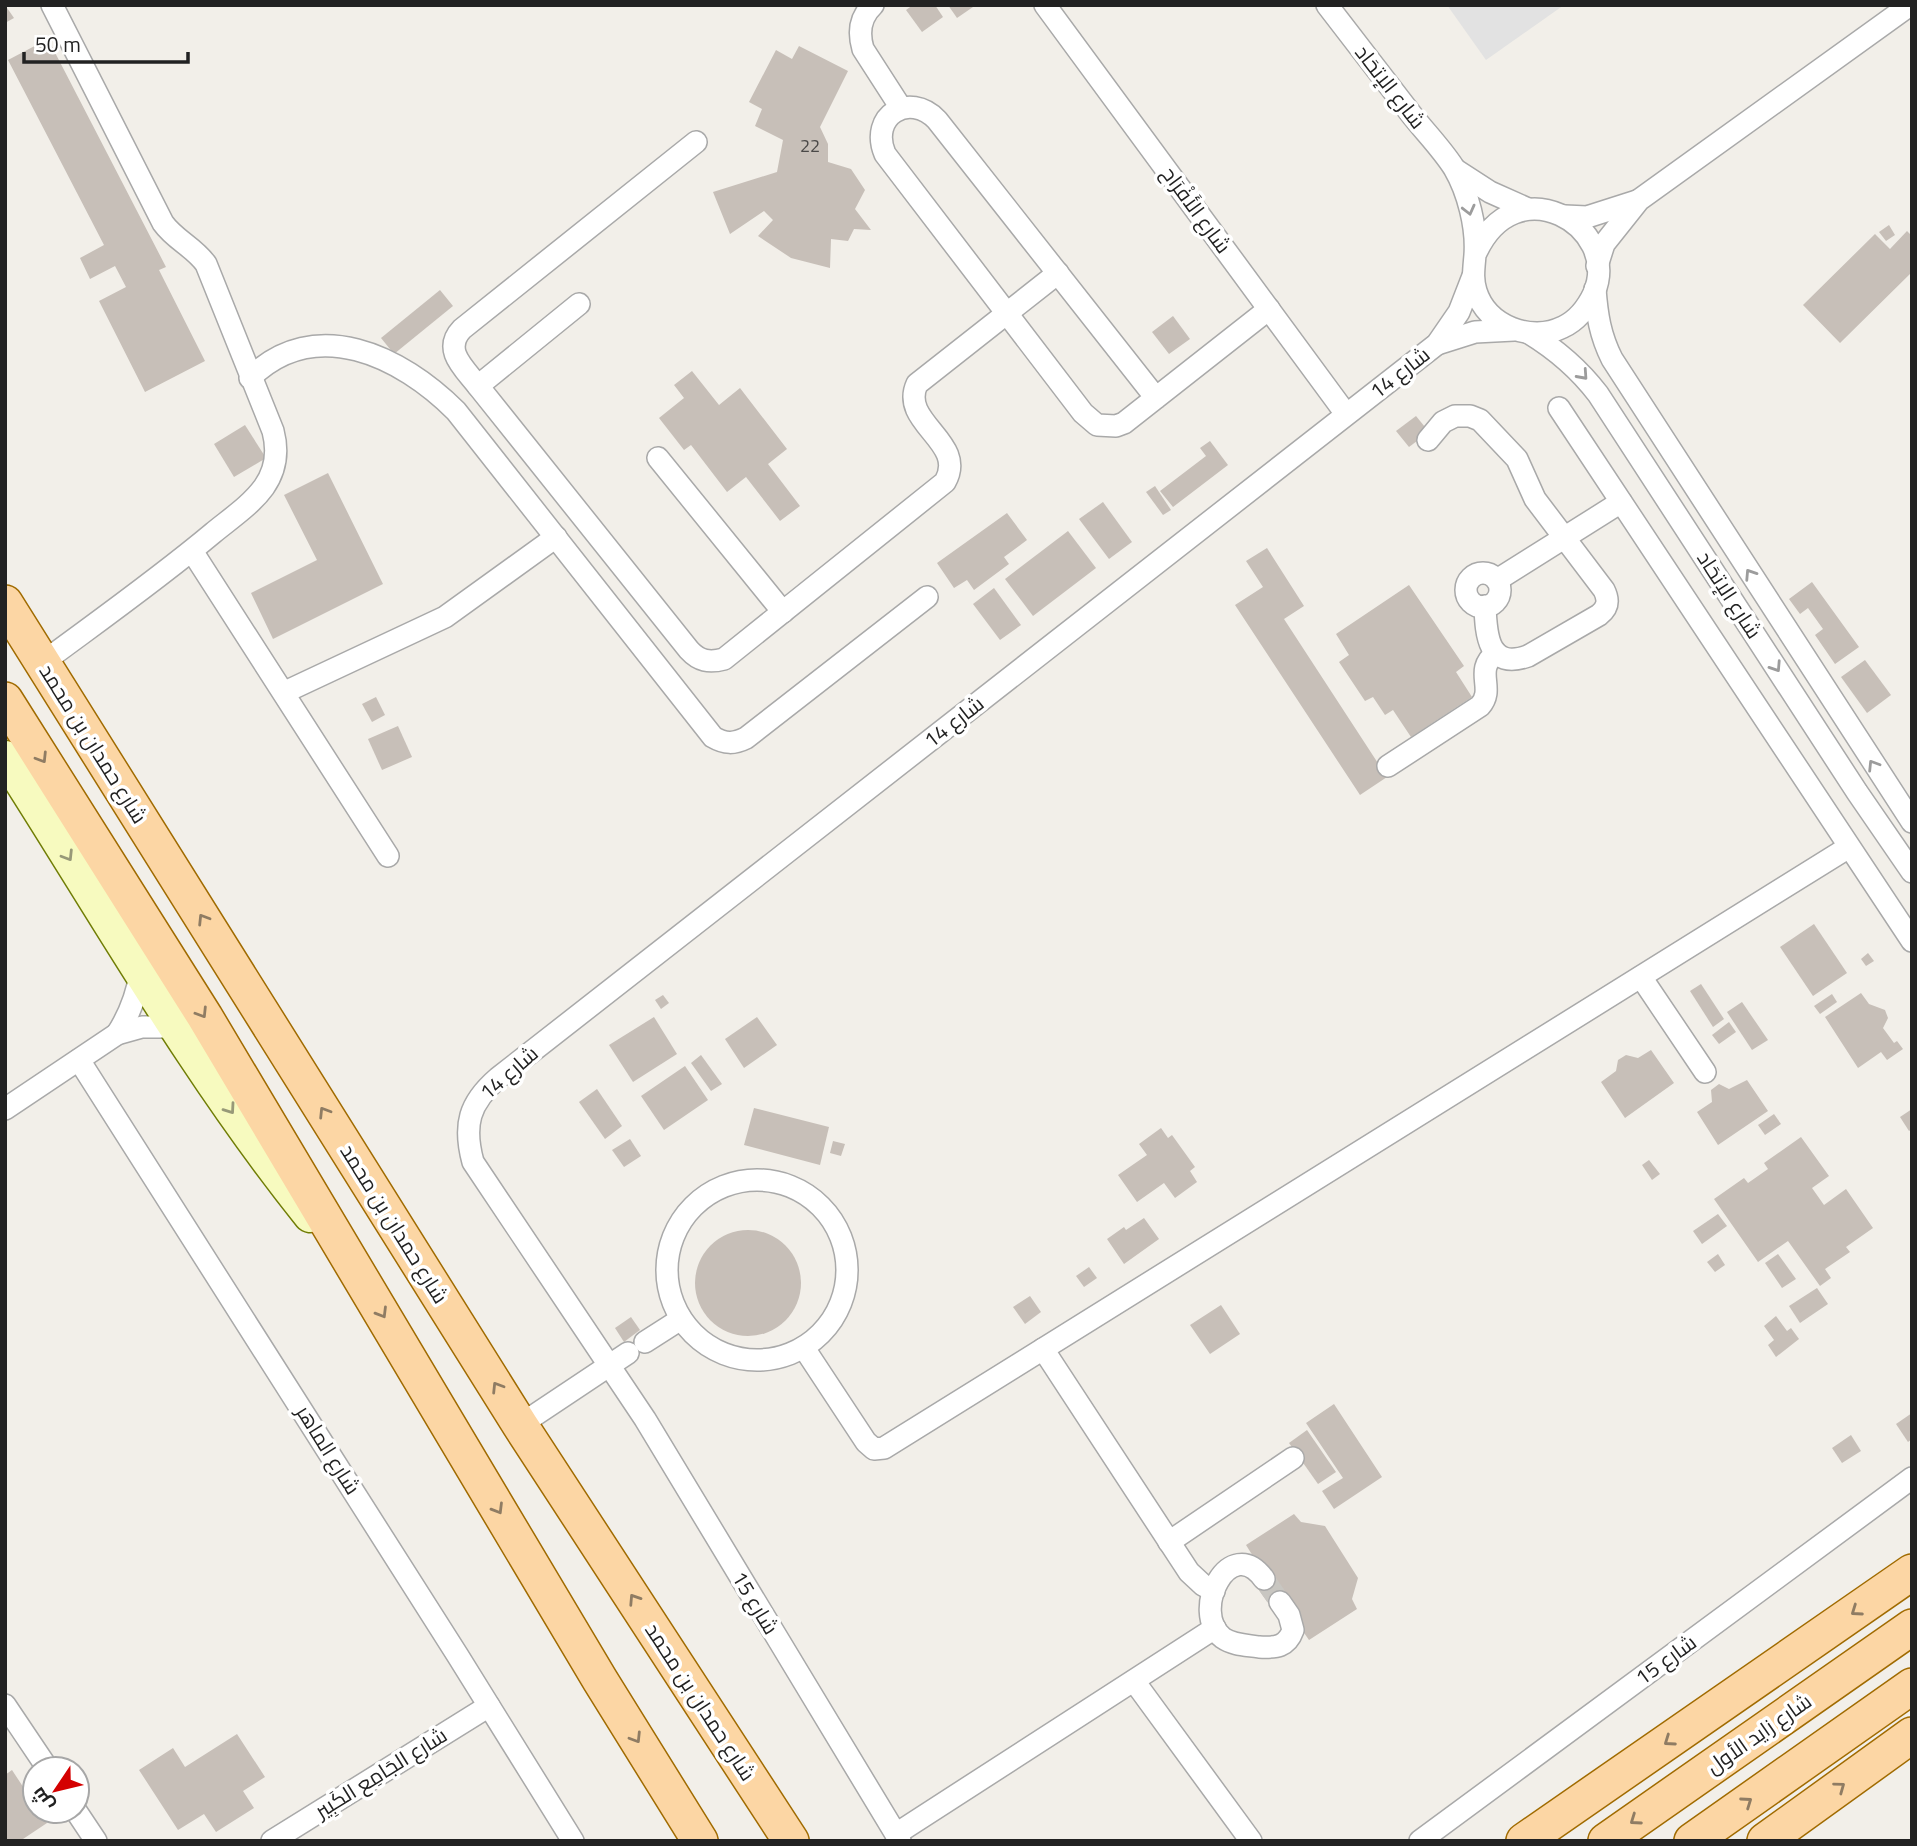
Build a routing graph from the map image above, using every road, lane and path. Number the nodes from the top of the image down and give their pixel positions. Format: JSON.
{"nodes":[{"id":1,"x":52,"y":5,"type":"edge"},
{"id":2,"x":873,"y":5,"type":"edge"},
{"id":3,"x":1045,"y":5,"type":"edge"},
{"id":4,"x":1327,"y":5,"type":"edge"},
{"id":5,"x":1910,"y":5,"type":"edge"},
{"id":6,"x":901,"y":108,"type":"junction"},
{"id":7,"x":696,"y":142,"type":"dead end"},
{"id":8,"x":1454,"y":169,"type":"junction"},
{"id":9,"x":1639,"y":200,"type":"junction"},
{"id":10,"x":1528,"y":209,"type":"junction"},
{"id":11,"x":1565,"y":216,"type":"junction"},
{"id":12,"x":1475,"y":255,"type":"junction"},
{"id":13,"x":1597,"y":266,"type":"junction"},
{"id":14,"x":1058,"y":274,"type":"junction"},
{"id":15,"x":1473,"y":276,"type":"junction"},
{"id":16,"x":1595,"y":289,"type":"junction"},
{"id":17,"x":579,"y":304,"type":"dead end"},
{"id":18,"x":1269,"y":309,"type":"junction"},
{"id":19,"x":1007,"y":315,"type":"junction"},
{"id":20,"x":1522,"y":332,"type":"junction"},
{"id":21,"x":1437,"y":344,"type":"junction"},
{"id":22,"x":250,"y":377,"type":"junction"},
{"id":23,"x":478,"y":386,"type":"junction"},
{"id":24,"x":1156,"y":398,"type":"junction"},
{"id":25,"x":1559,"y":408,"type":"dead end"},
{"id":26,"x":1346,"y":414,"type":"junction"},
{"id":27,"x":1428,"y":440,"type":"dead end"},
{"id":28,"x":658,"y":458,"type":"dead end"},
{"id":29,"x":1621,"y":502,"type":"junction"},
{"id":30,"x":556,"y":537,"type":"junction"},
{"id":31,"x":1564,"y":538,"type":"junction"},
{"id":32,"x":192,"y":551,"type":"junction"},
{"id":33,"x":927,"y":597,"type":"dead end"},
{"id":34,"x":5,"y":603,"type":"edge"},
{"id":35,"x":783,"y":612,"type":"junction"},
{"id":36,"x":1496,"y":653,"type":"junction"},
{"id":37,"x":42,"y":663,"type":"junction"},
{"id":38,"x":285,"y":692,"type":"junction"},
{"id":39,"x":5,"y":700,"type":"edge"},
{"id":40,"x":1388,"y":766,"type":"dead end"},
{"id":41,"x":10,"y":770,"type":"edge"},
{"id":42,"x":1912,"y":822,"type":"edge"},
{"id":43,"x":1849,"y":846,"type":"junction"},
{"id":44,"x":388,"y":856,"type":"dead end"},
{"id":45,"x":1912,"y":872,"type":"edge"},
{"id":46,"x":1912,"y":941,"type":"edge"},
{"id":47,"x":141,"y":971,"type":"junction"},
{"id":48,"x":1641,"y":977,"type":"junction"},
{"id":49,"x":177,"y":1027,"type":"junction"},
{"id":50,"x":117,"y":1034,"type":"junction"},
{"id":51,"x":79,"y":1060,"type":"junction"},
{"id":52,"x":1705,"y":1072,"type":"dead end"},
{"id":53,"x":475,"y":1104,"type":"joint"},
{"id":54,"x":5,"y":1109,"type":"edge"},
{"id":55,"x":356,"y":1269,"type":"junction"},
{"id":56,"x":681,"y":1319,"type":"junction"},
{"id":57,"x":804,"y":1348,"type":"junction"},
{"id":58,"x":1043,"y":1349,"type":"junction"},
{"id":59,"x":609,"y":1366,"type":"junction"},
{"id":60,"x":520,"y":1425,"type":"junction"},
{"id":61,"x":1293,"y":1458,"type":"dead end"},
{"id":62,"x":1912,"y":1478,"type":"edge"},
{"id":63,"x":1169,"y":1542,"type":"junction"},
{"id":64,"x":1912,"y":1572,"type":"edge"},
{"id":65,"x":1264,"y":1579,"type":"tunnel mouth"},
{"id":66,"x":1214,"y":1591,"type":"junction"},
{"id":67,"x":1280,"y":1602,"type":"tunnel mouth"},
{"id":68,"x":1912,"y":1627,"type":"edge"},
{"id":69,"x":1214,"y":1628,"type":"junction"},
{"id":70,"x":1134,"y":1681,"type":"junction"},
{"id":71,"x":1912,"y":1686,"type":"edge"},
{"id":72,"x":5,"y":1705,"type":"edge"},
{"id":73,"x":489,"y":1706,"type":"junction"},
{"id":74,"x":1912,"y":1735,"type":"edge"},
{"id":75,"x":39,"y":1755,"type":"edge"},
{"id":76,"x":85,"y":1825,"type":"edge"},
{"id":77,"x":898,"y":1838,"type":"edge"},
{"id":78,"x":96,"y":1841,"type":"edge"},
{"id":79,"x":272,"y":1841,"type":"edge"},
{"id":80,"x":573,"y":1841,"type":"edge"},
{"id":81,"x":700,"y":1841,"type":"edge"},
{"id":82,"x":791,"y":1841,"type":"edge"},
{"id":83,"x":1251,"y":1841,"type":"edge"},
{"id":84,"x":1420,"y":1841,"type":"edge"},
{"id":85,"x":1524,"y":1841,"type":"edge"},
{"id":86,"x":1606,"y":1841,"type":"edge"},
{"id":87,"x":1692,"y":1841,"type":"edge"},
{"id":88,"x":1765,"y":1841,"type":"edge"}],
"edges":[{"from":1,"to":22,"type":"street"},
{"from":2,"to":6,"type":"street"},
{"from":3,"to":18,"type":"street","name":"شارع الأَفْرَاح"},
{"from":4,"to":8,"type":"street","name":"شارع الإتحَاد"},
{"from":5,"to":9,"type":"street"},
{"from":6,"to":14,"type":"street"},
{"from":6,"to":19,"type":"street"},
{"from":7,"to":23,"type":"street"},
{"from":8,"to":10,"type":"street","name":"شارع الإتحَاد"},
{"from":8,"to":12,"type":"street","name":"شارع الإتحَاد","one_way":true},
{"from":9,"to":11,"type":"street"},
{"from":9,"to":13,"type":"street"},
{"from":10,"to":11,"type":"street"},
{"from":10,"to":12,"type":"street"},
{"from":11,"to":13,"type":"street"},
{"from":12,"to":15,"type":"street"},
{"from":13,"to":16,"type":"street"},
{"from":14,"to":19,"type":"street"},
{"from":14,"to":24,"type":"street"},
{"from":15,"to":20,"type":"street"},
{"from":15,"to":21,"type":"street","name":"شارع 14"},
{"from":16,"to":20,"type":"street"},
{"from":42,"to":16,"type":"street","name":"شارع الإتحَاد","one_way":true},
{"from":17,"to":23,"type":"street"},
{"from":18,"to":24,"type":"street"},
{"from":18,"to":26,"type":"street","name":"شارع الأَفْرَاح"},
{"from":19,"to":24,"type":"street"},
{"from":19,"to":35,"type":"street"},
{"from":20,"to":21,"type":"street","name":"شارع 14"},
{"from":20,"to":45,"type":"street","name":"شارع الإتحَاد","one_way":true},
{"from":21,"to":26,"type":"street","name":"شارع 14"},
{"from":22,"to":30,"type":"street"},
{"from":22,"to":32,"type":"street"},
{"from":23,"to":35,"type":"street"},
{"from":25,"to":29,"type":"street"},
{"from":26,"to":53,"type":"street","name":"شارع 14"},
{"from":27,"to":31,"type":"street"},
{"from":28,"to":35,"type":"street"},
{"from":29,"to":31,"type":"street"},
{"from":29,"to":43,"type":"street"},
{"from":30,"to":33,"type":"street"},
{"from":30,"to":38,"type":"street"},
{"from":31,"to":36,"type":"street"},
{"from":31,"to":36,"type":"street"},
{"from":32,"to":37,"type":"street"},
{"from":32,"to":38,"type":"street"},
{"from":34,"to":37,"type":"main road","name":"شارع حمدان بن محمد"},
{"from":36,"to":40,"type":"street"},
{"from":60,"to":37,"type":"main road","name":"شارع حمدان بن محمد","one_way":true},
{"from":38,"to":44,"type":"street"},
{"from":39,"to":55,"type":"main road","one_way":true},
{"from":41,"to":47,"type":"street","one_way":true},
{"from":43,"to":46,"type":"street"},
{"from":43,"to":48,"type":"street"},
{"from":47,"to":49,"type":"street"},
{"from":47,"to":50,"type":"street"},
{"from":48,"to":52,"type":"street"},
{"from":48,"to":58,"type":"street"},
{"from":49,"to":50,"type":"street"},
{"from":49,"to":55,"type":"street","one_way":true},
{"from":50,"to":51,"type":"street"},
{"from":51,"to":54,"type":"street"},
{"from":51,"to":73,"type":"street","name":"شارع الماهر"},
{"from":53,"to":59,"type":"street","name":"شارع 15"},
{"from":55,"to":81,"type":"main road","one_way":true},
{"from":56,"to":57,"type":"street"},
{"from":56,"to":57,"type":"street"},
{"from":56,"to":59,"type":"street"},
{"from":57,"to":58,"type":"street"},
{"from":58,"to":63,"type":"street"},
{"from":59,"to":60,"type":"street"},
{"from":59,"to":77,"type":"street","name":"شارع 15"},
{"from":82,"to":60,"type":"main road","name":"شارع حمدان بن محمد","one_way":true},
{"from":61,"to":63,"type":"street"},
{"from":62,"to":84,"type":"street","name":"شارع 15"},
{"from":63,"to":66,"type":"street"},
{"from":64,"to":85,"type":"main road","one_way":true},
{"from":65,"to":66,"type":"street"},
{"from":66,"to":69,"type":"street"},
{"from":67,"to":69,"type":"street"},
{"from":68,"to":86,"type":"main road","name":"شارع زايد الأول","one_way":true},
{"from":69,"to":70,"type":"street"},
{"from":70,"to":77,"type":"street"},
{"from":70,"to":83,"type":"street"},
{"from":87,"to":71,"type":"main road","one_way":true},
{"from":72,"to":75,"type":"street"},
{"from":73,"to":79,"type":"street","name":"شارع الجَامِع الكَبِير"},
{"from":73,"to":80,"type":"street","name":"شارع الماهر"},
{"from":88,"to":74,"type":"main road","one_way":true},
{"from":76,"to":78,"type":"street"}]}
